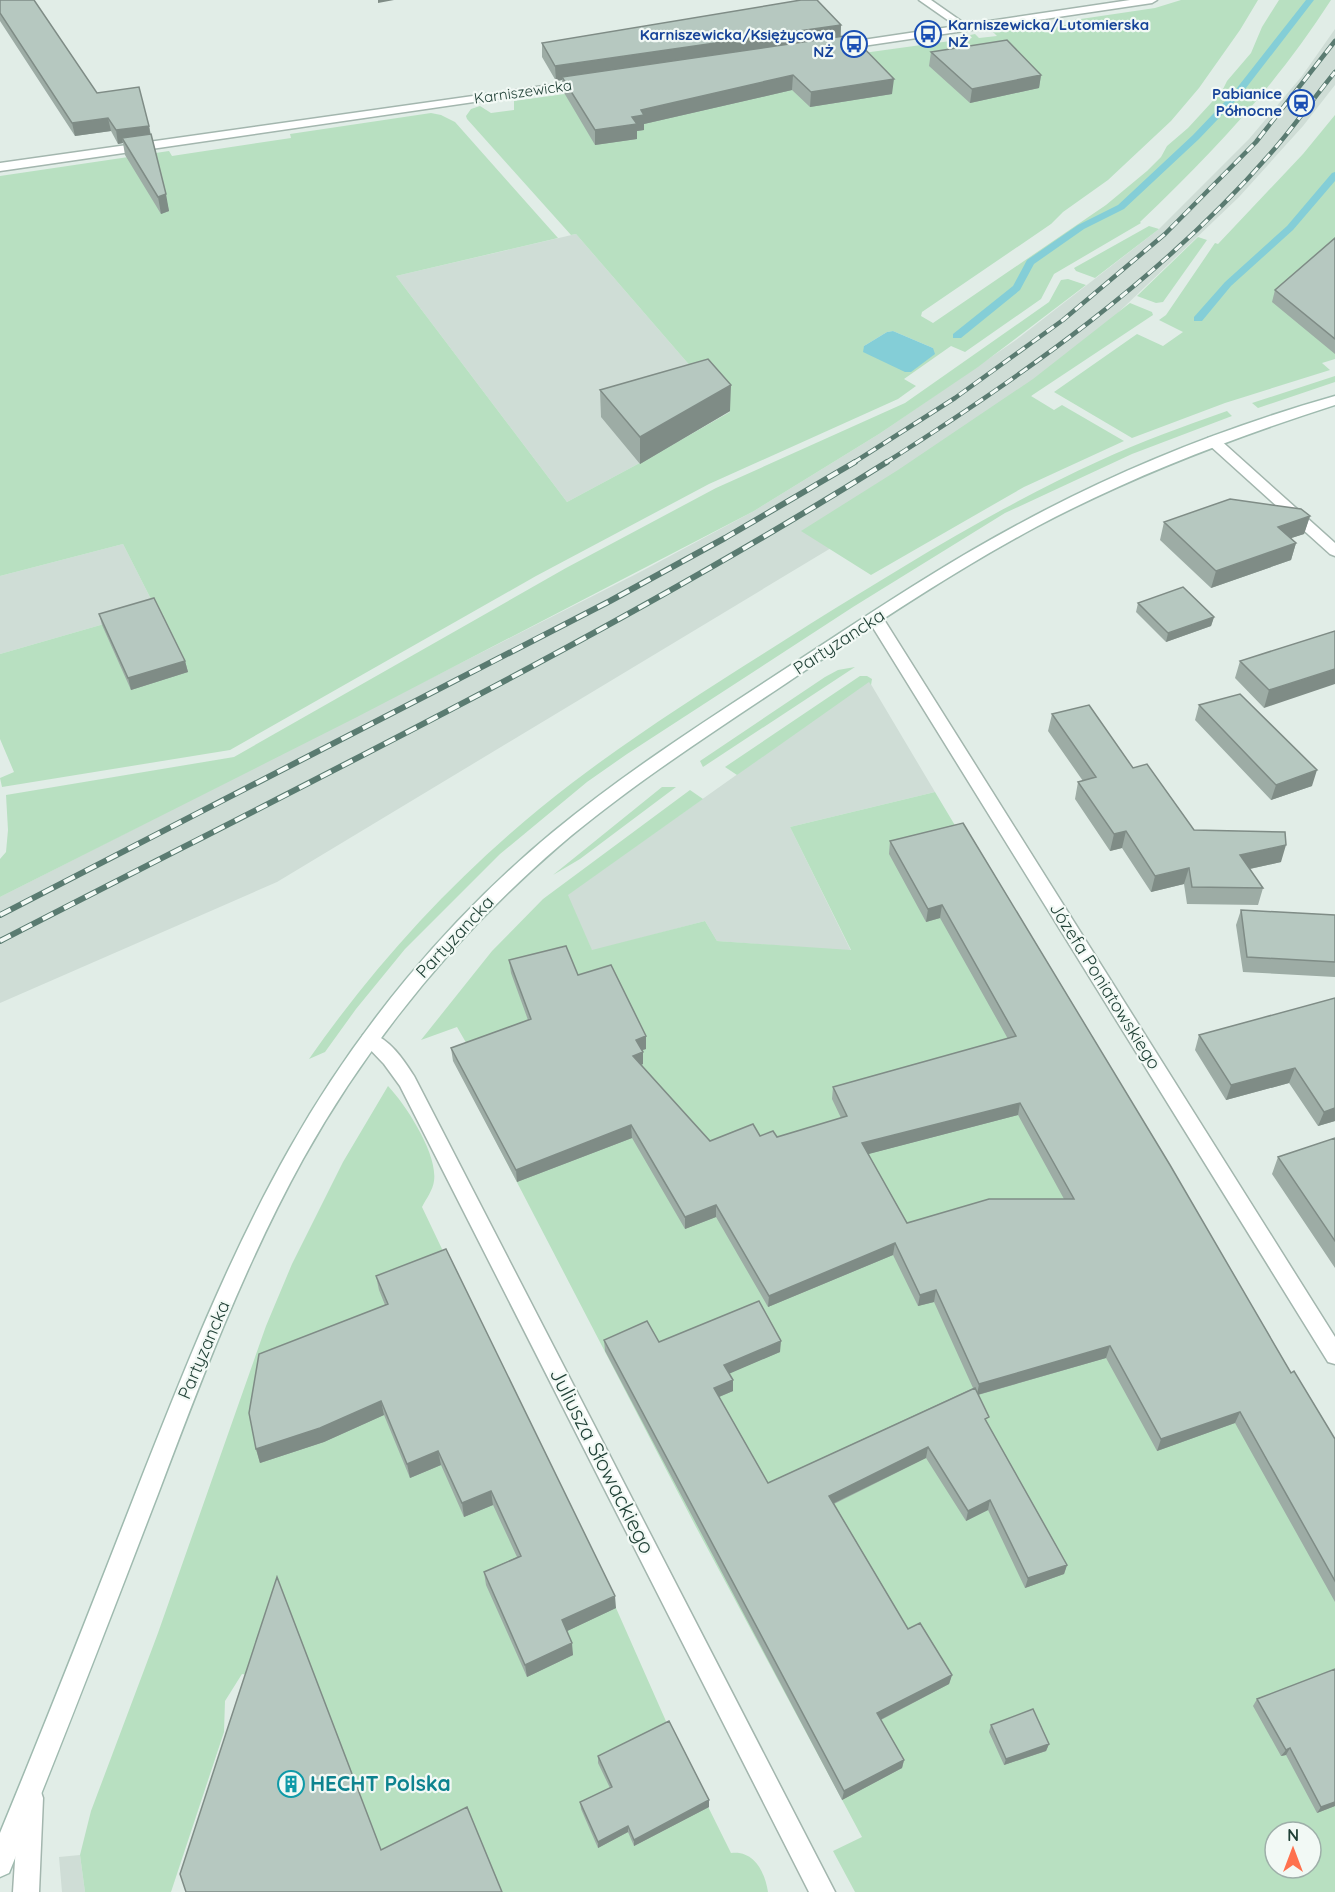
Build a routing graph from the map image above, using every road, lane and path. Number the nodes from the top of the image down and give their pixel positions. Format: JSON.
{"nodes":[{"id":1,"x":924,"y":0,"type":"edge"},
{"id":2,"x":1152,"y":0,"type":"edge"},
{"id":3,"x":966,"y":28,"type":"junction"},
{"id":4,"x":819,"y":49,"type":"edge"},
{"id":5,"x":598,"y":81,"type":"edge"},
{"id":6,"x":0,"y":167,"type":"edge"},
{"id":7,"x":1335,"y":400,"type":"edge"},
{"id":8,"x":1213,"y":441,"type":"junction"},
{"id":9,"x":1335,"y":551,"type":"edge"},
{"id":10,"x":875,"y":618,"type":"junction"},
{"id":11,"x":370,"y":1040,"type":"junction"},
{"id":12,"x":1335,"y":1355,"type":"edge"},
{"id":13,"x":31,"y":1788,"type":"junction"},
{"id":14,"x":0,"y":1864,"type":"edge"},
{"id":15,"x":26,"y":1892,"type":"edge"},
{"id":16,"x":822,"y":1892,"type":"edge"}],
"edges":[{"from":1,"to":3,"type":"street"},
{"from":2,"to":3,"type":"street"},
{"from":3,"to":4,"type":"street"},
{"from":5,"to":6,"type":"street","name":"Karniszewicka"},
{"from":7,"to":8,"type":"street","name":"Partyzancka"},
{"from":8,"to":9,"type":"street"},
{"from":8,"to":10,"type":"street","name":"Partyzancka"},
{"from":10,"to":11,"type":"street","name":"Partyzancka"},
{"from":10,"to":12,"type":"street","name":"Józefa Poniatowskiego"},
{"from":11,"to":13,"type":"street","name":"Partyzancka"},
{"from":11,"to":16,"type":"street","name":"Juliusza Słowackiego"},
{"from":13,"to":14,"type":"street","name":"Partyzancka"},
{"from":13,"to":15,"type":"street"}]}
